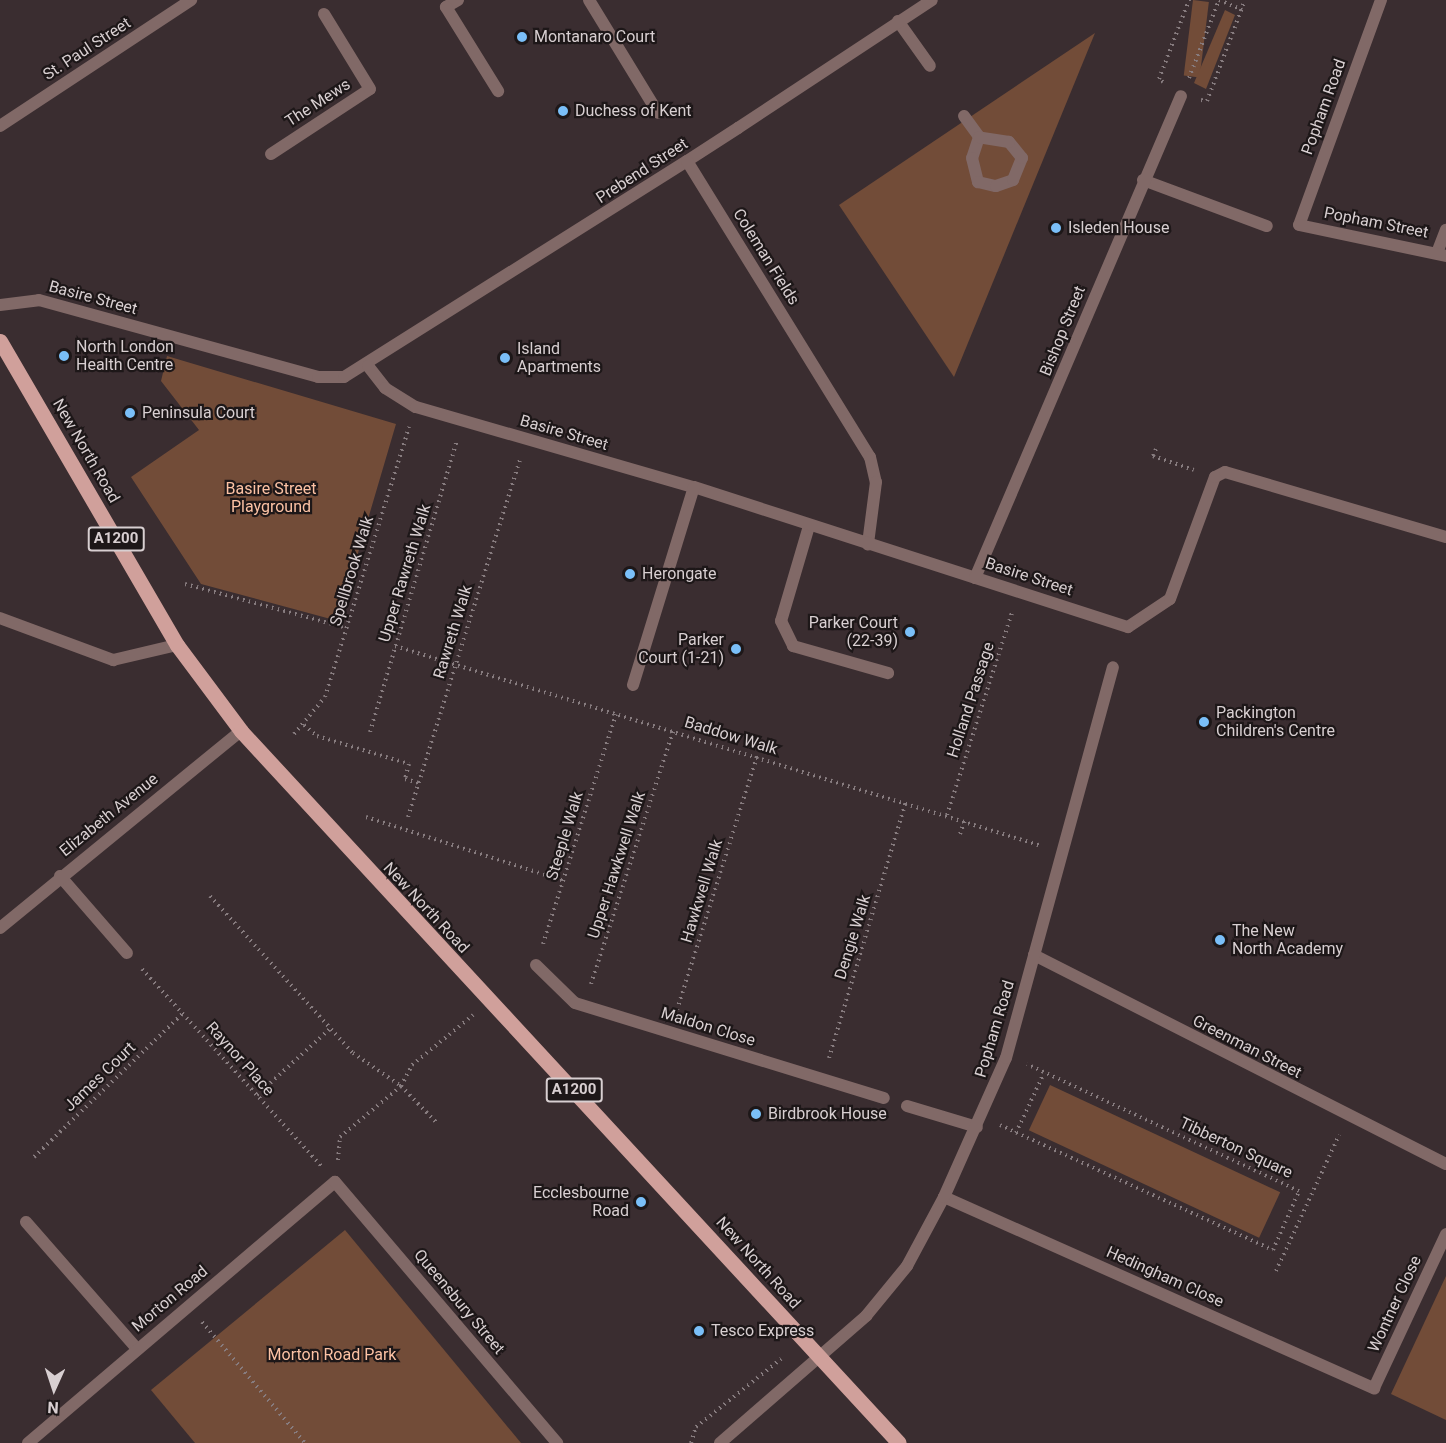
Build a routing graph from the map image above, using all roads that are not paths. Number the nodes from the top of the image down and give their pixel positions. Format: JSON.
{"nodes":[{"id":1,"x":191,"y":0,"type":"edge"},
{"id":2,"x":458,"y":0,"type":"edge"},
{"id":3,"x":589,"y":0,"type":"edge"},
{"id":4,"x":932,"y":0,"type":"edge"},
{"id":5,"x":1381,"y":0,"type":"edge"},
{"id":6,"x":324,"y":14,"type":"dead end"},
{"id":7,"x":898,"y":21,"type":"junction"},
{"id":8,"x":930,"y":66,"type":"dead end"},
{"id":9,"x":498,"y":91,"type":"dead end"},
{"id":10,"x":1181,"y":96,"type":"road end"},
{"id":11,"x":658,"y":113,"type":"dead end"},
{"id":12,"x":964,"y":116,"type":"dead end"},
{"id":13,"x":0,"y":126,"type":"edge"},
{"id":14,"x":979,"y":137,"type":"junction"},
{"id":15,"x":271,"y":154,"type":"dead end"},
{"id":16,"x":687,"y":161,"type":"junction"},
{"id":17,"x":1143,"y":180,"type":"junction"},
{"id":18,"x":1299,"y":225,"type":"joint"},
{"id":19,"x":1267,"y":226,"type":"dead end"},
{"id":20,"x":1446,"y":230,"type":"edge"},
{"id":21,"x":1442,"y":254,"type":"edge"},
{"id":22,"x":0,"y":305,"type":"edge"},
{"id":23,"x":0,"y":341,"type":"edge"},
{"id":24,"x":368,"y":366,"type":"junction"},
{"id":25,"x":694,"y":488,"type":"junction"},
{"id":26,"x":809,"y":526,"type":"junction"},
{"id":27,"x":1446,"y":537,"type":"edge"},
{"id":28,"x":868,"y":544,"type":"junction"},
{"id":29,"x":975,"y":578,"type":"junction"},
{"id":30,"x":0,"y":618,"type":"edge"},
{"id":31,"x":177,"y":645,"type":"junction"},
{"id":32,"x":1113,"y":667,"type":"dead end"},
{"id":33,"x":888,"y":673,"type":"dead end"},
{"id":34,"x":633,"y":685,"type":"dead end"},
{"id":35,"x":241,"y":731,"type":"junction"},
{"id":36,"x":60,"y":876,"type":"junction"},
{"id":37,"x":0,"y":928,"type":"edge"},
{"id":38,"x":127,"y":953,"type":"road end"},
{"id":39,"x":1034,"y":955,"type":"junction"},
{"id":40,"x":536,"y":965,"type":"road end"},
{"id":41,"x":884,"y":1098,"type":"dead end"},
{"id":42,"x":908,"y":1106,"type":"dead end"},
{"id":43,"x":977,"y":1127,"type":"junction"},
{"id":44,"x":1446,"y":1164,"type":"edge"},
{"id":45,"x":335,"y":1182,"type":"joint"},
{"id":46,"x":944,"y":1197,"type":"junction"},
{"id":47,"x":26,"y":1222,"type":"dead end"},
{"id":48,"x":1446,"y":1234,"type":"edge"},
{"id":49,"x":137,"y":1349,"type":"junction"},
{"id":50,"x":822,"y":1359,"type":"junction"},
{"id":51,"x":1374,"y":1388,"type":"joint"},
{"id":52,"x":28,"y":1443,"type":"edge"},
{"id":53,"x":557,"y":1443,"type":"edge"},
{"id":54,"x":720,"y":1443,"type":"edge"},
{"id":55,"x":898,"y":1443,"type":"edge"}],
"edges":[{"from":1,"to":13,"type":"street","name":"St. Paul Street"},
{"from":2,"to":9,"type":"street"},
{"from":3,"to":11,"type":"street"},
{"from":4,"to":7,"type":"street","name":"Prebend Street"},
{"from":5,"to":18,"type":"street","name":"Popham Road"},
{"from":6,"to":15,"type":"street","name":"The Mews"},
{"from":7,"to":8,"type":"street"},
{"from":7,"to":16,"type":"street","name":"Prebend Street"},
{"from":10,"to":17,"type":"street","name":"Bishop Street"},
{"from":12,"to":14,"type":"street"},
{"from":14,"to":14,"type":"street"},
{"from":16,"to":24,"type":"street","name":"Prebend Street"},
{"from":16,"to":28,"type":"street","name":"Coleman Fields"},
{"from":17,"to":19,"type":"street"},
{"from":17,"to":29,"type":"street","name":"Bishop Street"},
{"from":18,"to":21,"type":"street","name":"Popham Street"},
{"from":20,"to":21,"type":"street"},
{"from":22,"to":24,"type":"street","name":"Basire Street"},
{"from":23,"to":31,"type":"main road","name":"New North Road","number":"A1200"},
{"from":24,"to":25,"type":"street","name":"Basire Street"},
{"from":25,"to":26,"type":"street","name":"Basire Street"},
{"from":25,"to":34,"type":"street"},
{"from":26,"to":28,"type":"street","name":"Basire Street"},
{"from":26,"to":33,"type":"street"},
{"from":27,"to":29,"type":"street","name":"Basire Street"},
{"from":28,"to":29,"type":"street","name":"Basire Street"},
{"from":30,"to":31,"type":"street"},
{"from":31,"to":35,"type":"main road","name":"New North Road","number":"A1200"},
{"from":32,"to":39,"type":"street","name":"Popham Road"},
{"from":35,"to":36,"type":"street","name":"Elizabeth Avenue"},
{"from":35,"to":50,"type":"main road","name":"New North Road","number":"A1200"},
{"from":36,"to":37,"type":"street","name":"Elizabeth Avenue"},
{"from":36,"to":38,"type":"street"},
{"from":39,"to":43,"type":"street","name":"Popham Road"},
{"from":39,"to":44,"type":"street","name":"Greenman Street"},
{"from":40,"to":41,"type":"street","name":"Maldon Close"},
{"from":42,"to":43,"type":"street"},
{"from":43,"to":46,"type":"street","name":"Popham Road"},
{"from":45,"to":49,"type":"street","name":"Morton Road"},
{"from":45,"to":53,"type":"street","name":"Queensbury Street"},
{"from":46,"to":50,"type":"street","name":"Popham Road"},
{"from":46,"to":51,"type":"street","name":"Hedingham Close"},
{"from":47,"to":49,"type":"street"},
{"from":48,"to":51,"type":"street","name":"Wontner Close"},
{"from":49,"to":52,"type":"street","name":"Morton Road"},
{"from":50,"to":54,"type":"street"},
{"from":50,"to":55,"type":"main road","name":"New North Road","number":"A1200"}]}
